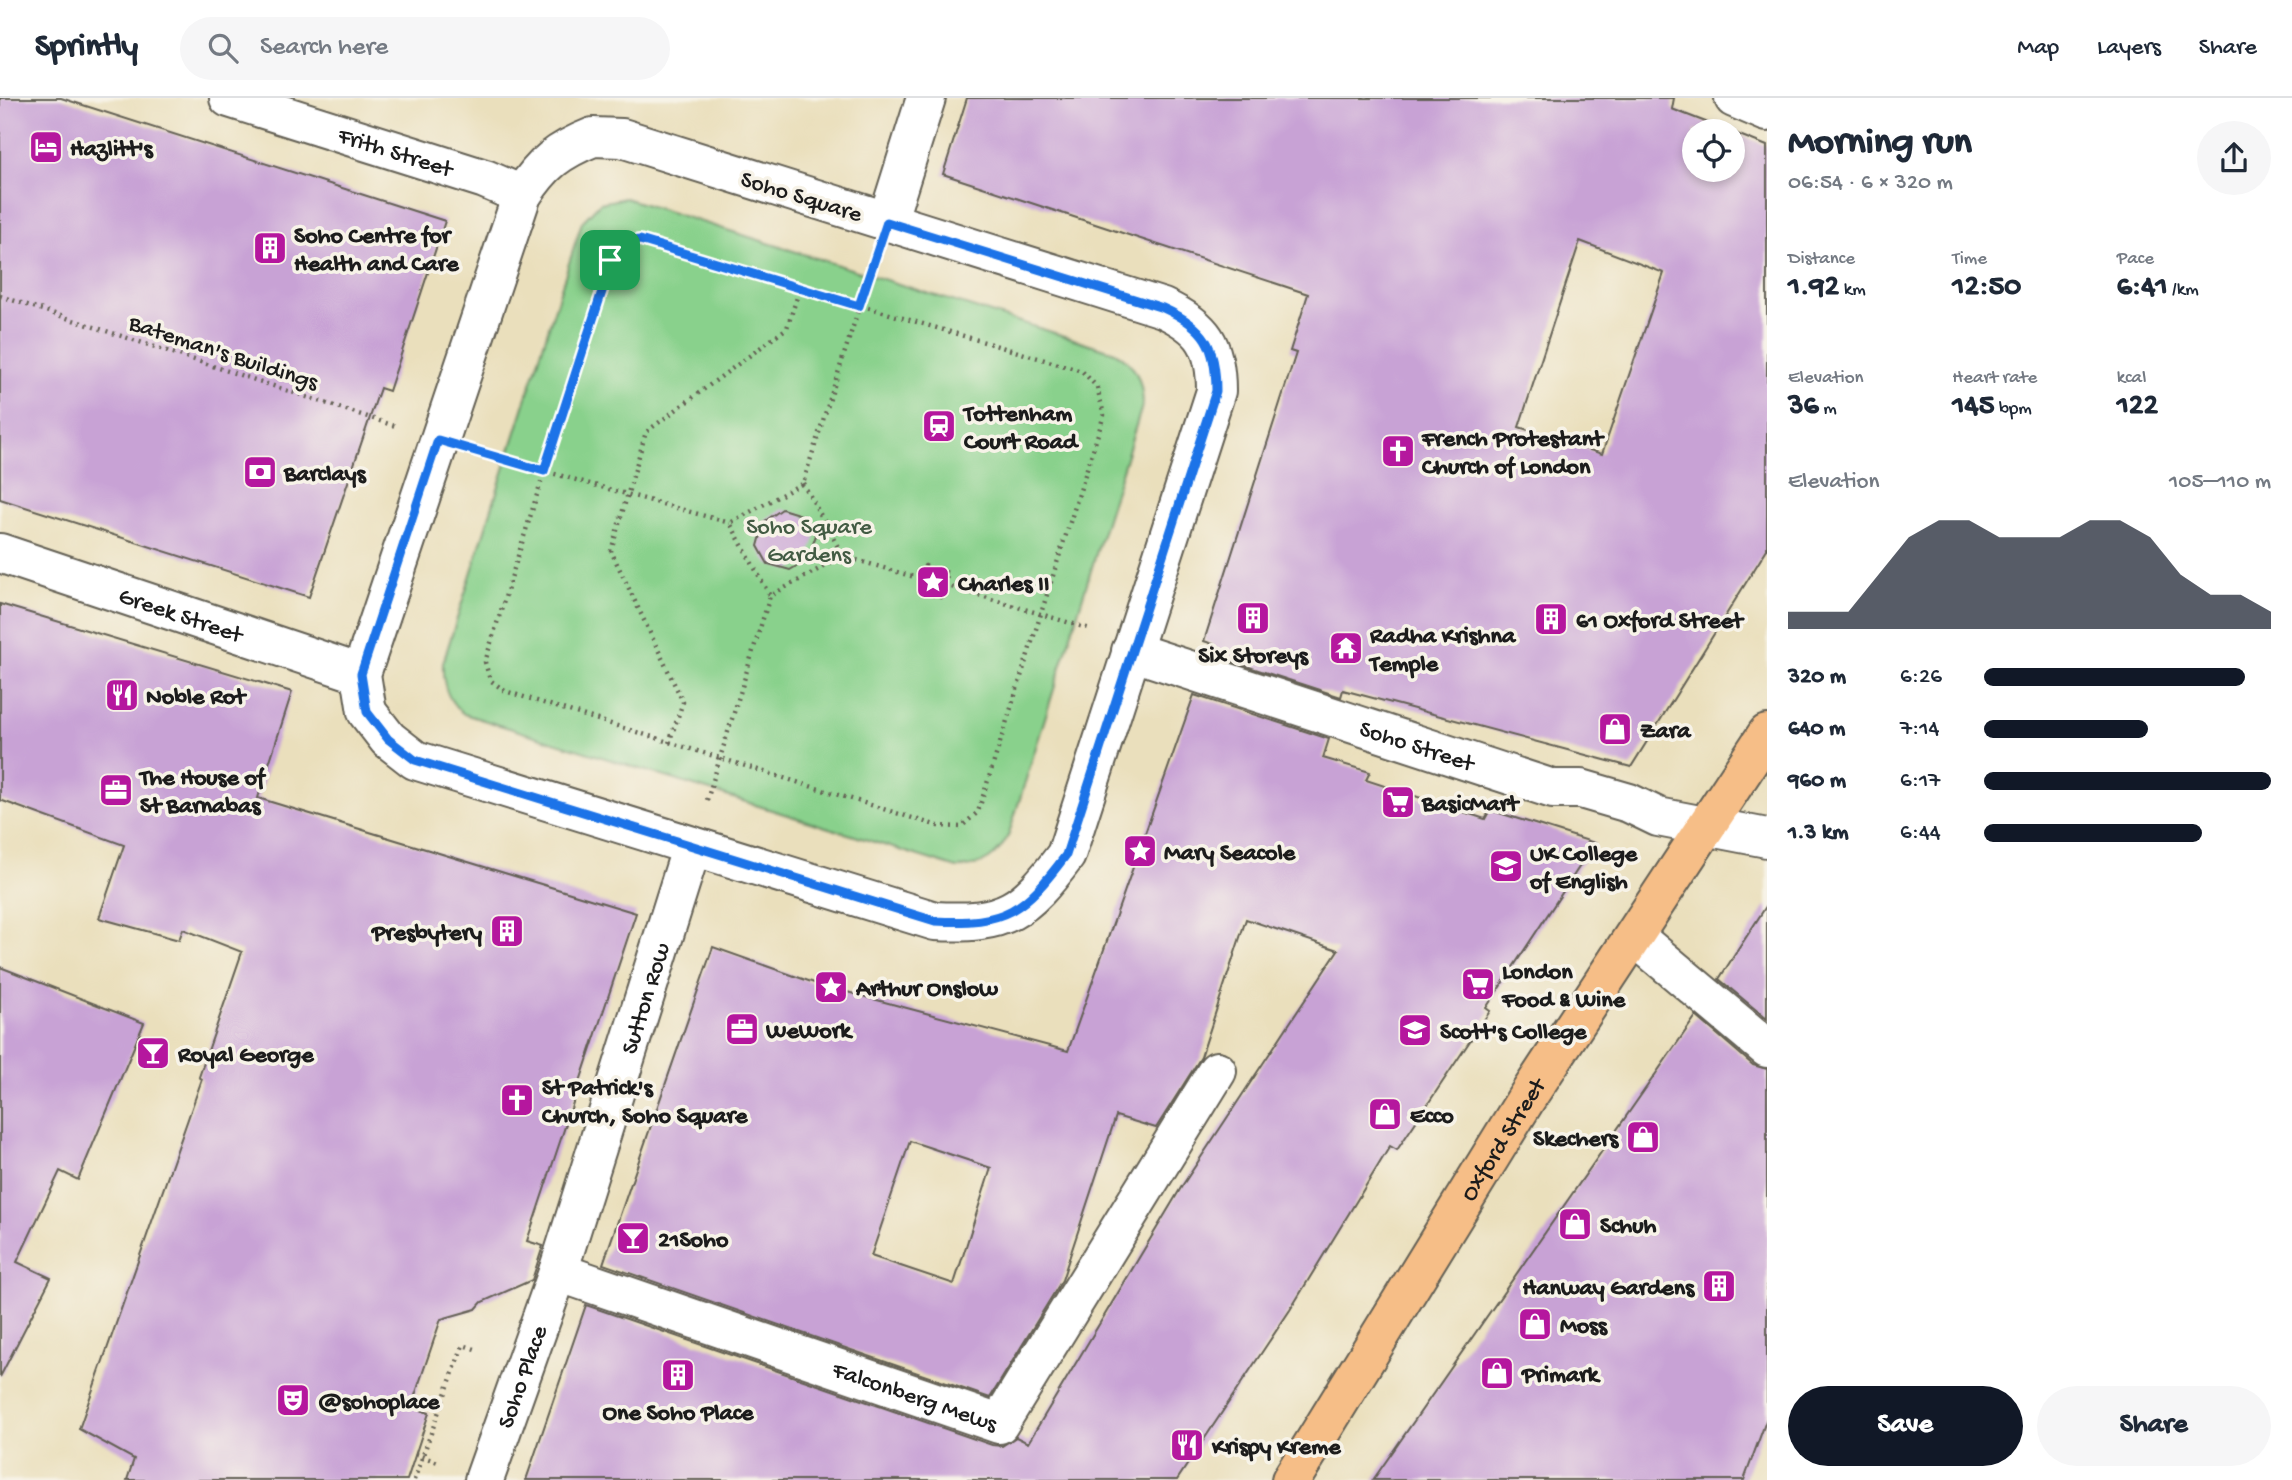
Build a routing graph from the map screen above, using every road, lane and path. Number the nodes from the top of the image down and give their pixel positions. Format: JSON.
{"nodes":[{"id":1,"x":229,"y":98,"type":"edge"},
{"id":2,"x":926,"y":98,"type":"edge"},
{"id":3,"x":1734,"y":98,"type":"edge"},
{"id":4,"x":1767,"y":112,"type":"edge"},
{"id":5,"x":522,"y":195,"type":"junction"},
{"id":6,"x":887,"y":222,"type":"junction"},
{"id":7,"x":800,"y":288,"type":"junction"},
{"id":8,"x":0,"y":296,"type":"edge"},
{"id":9,"x":859,"y":306,"type":"junction"},
{"id":10,"x":438,"y":440,"type":"junction"},
{"id":11,"x":544,"y":471,"type":"junction"},
{"id":12,"x":803,"y":483,"type":"junction"},
{"id":13,"x":627,"y":495,"type":"junction"},
{"id":14,"x":730,"y":523,"type":"junction"},
{"id":15,"x":0,"y":552,"type":"edge"},
{"id":16,"x":842,"y":556,"type":"junction"},
{"id":17,"x":921,"y":579,"type":"junction"},
{"id":18,"x":945,"y":585,"type":"junction"},
{"id":19,"x":770,"y":596,"type":"junction"},
{"id":20,"x":1040,"y":612,"type":"junction"},
{"id":21,"x":1131,"y":651,"type":"junction"},
{"id":22,"x":361,"y":674,"type":"junction"},
{"id":23,"x":1767,"y":734,"type":"edge"},
{"id":24,"x":669,"y":743,"type":"junction"},
{"id":25,"x":720,"y":758,"type":"junction"},
{"id":26,"x":1707,"y":828,"type":"junction"},
{"id":27,"x":1767,"y":838,"type":"edge"},
{"id":28,"x":692,"y":846,"type":"junction"},
{"id":29,"x":1634,"y":937,"type":"junction"},
{"id":30,"x":1767,"y":1048,"type":"edge"},
{"id":31,"x":1217,"y":1071,"type":"dead end"},
{"id":32,"x":558,"y":1272,"type":"junction"},
{"id":33,"x":524,"y":1366,"type":"junction"},
{"id":34,"x":415,"y":1454,"type":"dead end"},
{"id":35,"x":424,"y":1458,"type":"junction"},
{"id":36,"x":434,"y":1461,"type":"dead end"},
{"id":37,"x":414,"y":1480,"type":"edge"},
{"id":38,"x":484,"y":1480,"type":"edge"},
{"id":39,"x":1291,"y":1480,"type":"edge"}],
"edges":[{"from":1,"to":5,"type":"street","name":"Frith Street"},
{"from":2,"to":6,"type":"street"},
{"from":3,"to":4,"type":"street"},
{"from":5,"to":6,"type":"street","name":"Soho Square"},
{"from":5,"to":10,"type":"street","name":"Soho Square"},
{"from":6,"to":9,"type":"path"},
{"from":6,"to":21,"type":"street","name":"Soho Square"},
{"from":7,"to":9,"type":"path"},
{"from":7,"to":11,"type":"path"},
{"from":7,"to":13,"type":"path"},
{"from":8,"to":10,"type":"path","name":"Bateman's Buildings"},
{"from":9,"to":12,"type":"path"},
{"from":9,"to":20,"type":"path"},
{"from":10,"to":11,"type":"path","name":"Bateman's Buildings"},
{"from":10,"to":22,"type":"street","name":"Soho Square"},
{"from":11,"to":13,"type":"path","name":"Bateman's Buildings"},
{"from":11,"to":24,"type":"path"},
{"from":12,"to":14,"type":"path"},
{"from":12,"to":16,"type":"path"},
{"from":13,"to":14,"type":"path","name":"Bateman's Buildings"},
{"from":13,"to":24,"type":"path"},
{"from":14,"to":19,"type":"path"},
{"from":15,"to":22,"type":"street","name":"Greek Street"},
{"from":16,"to":17,"type":"path"},
{"from":16,"to":19,"type":"path"},
{"from":17,"to":18,"type":"path"},
{"from":17,"to":18,"type":"path"},
{"from":18,"to":20,"type":"path"},
{"from":19,"to":25,"type":"path"},
{"from":20,"to":21,"type":"path"},
{"from":20,"to":25,"type":"path"},
{"from":21,"to":26,"type":"street","name":"Soho Street"},
{"from":21,"to":28,"type":"street","name":"Soho Square"},
{"from":22,"to":28,"type":"street","name":"Soho Square"},
{"from":23,"to":26,"type":"main road","name":"Oxford Street"},
{"from":24,"to":25,"type":"path"},
{"from":25,"to":28,"type":"path"},
{"from":26,"to":27,"type":"street","name":"Soho Street"},
{"from":26,"to":29,"type":"main road","name":"Oxford Street"},
{"from":28,"to":32,"type":"street","name":"Sutton Row"},
{"from":29,"to":30,"type":"street"},
{"from":29,"to":39,"type":"main road","name":"Oxford Street"},
{"from":31,"to":32,"type":"street","name":"Falconberg Mews"},
{"from":32,"to":33,"type":"street","name":"Soho Place"},
{"from":33,"to":35,"type":"path"},
{"from":33,"to":38,"type":"street","name":"Soho Place"},
{"from":34,"to":35,"type":"path"},
{"from":35,"to":36,"type":"path"},
{"from":35,"to":37,"type":"path"}]}
